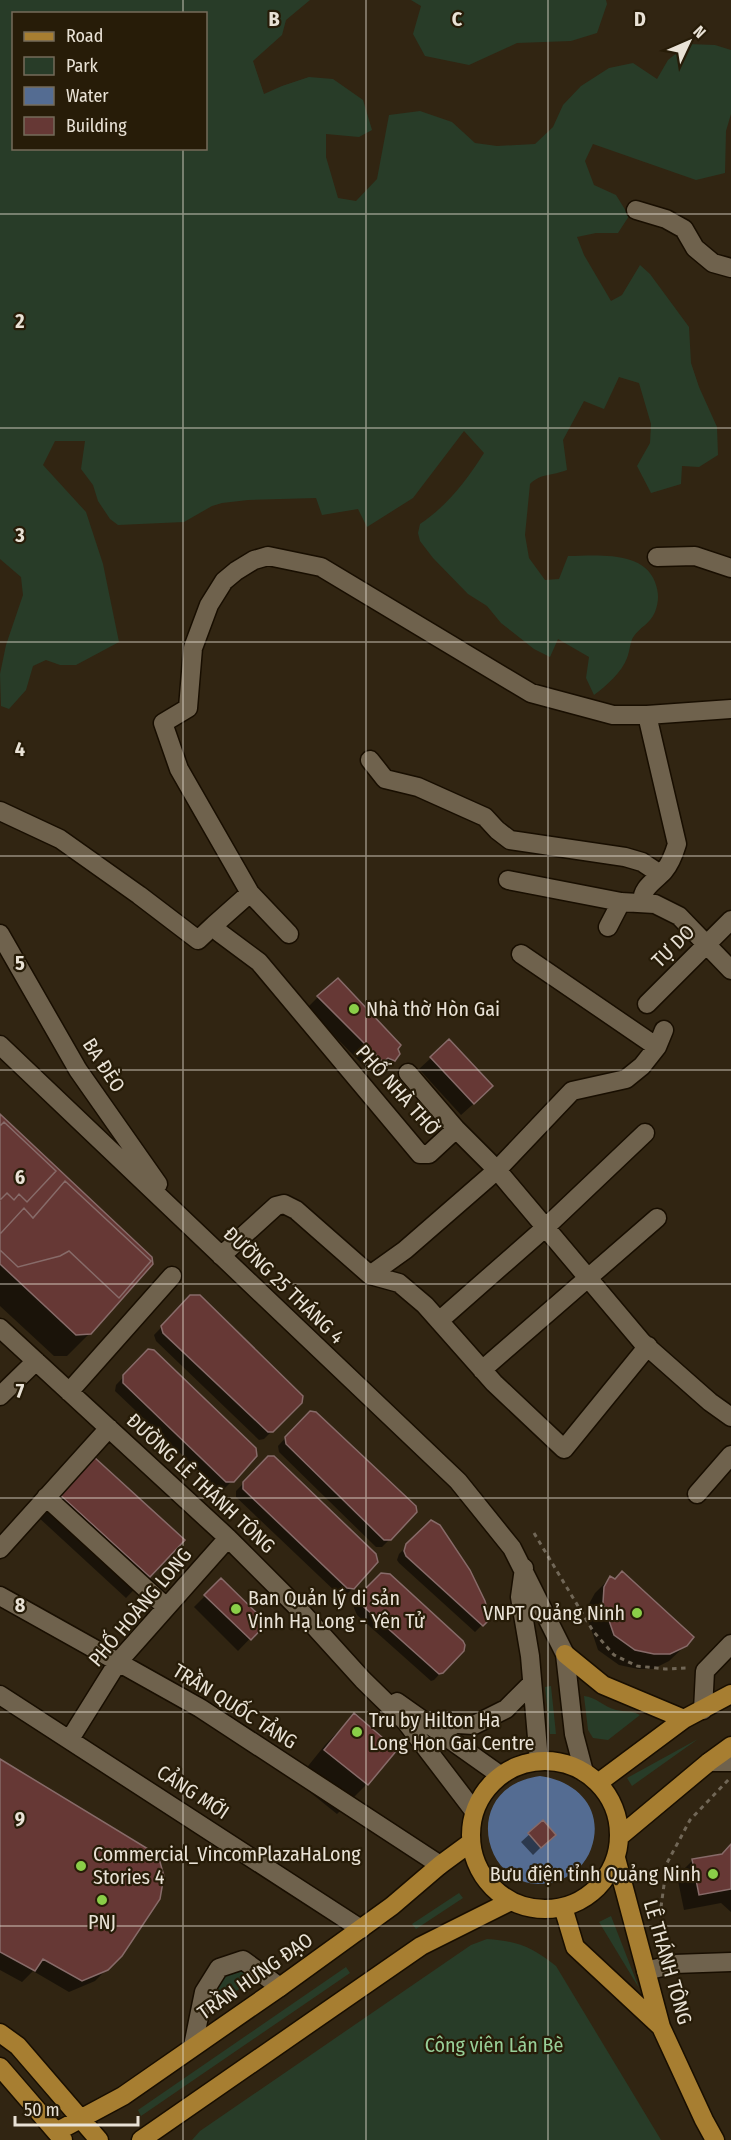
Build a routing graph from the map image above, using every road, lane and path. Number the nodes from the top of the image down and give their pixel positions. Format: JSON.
{"nodes":[{"id":1,"x":636,"y":210,"type":"dead end"},
{"id":2,"x":731,"y":268,"type":"edge"},
{"id":3,"x":657,"y":557,"type":"dead end"},
{"id":4,"x":731,"y":568,"type":"edge"},
{"id":5,"x":731,"y":709,"type":"edge"},
{"id":6,"x":647,"y":715,"type":"junction"},
{"id":7,"x":370,"y":760,"type":"dead end"},
{"id":8,"x":0,"y":811,"type":"edge"},
{"id":9,"x":663,"y":873,"type":"junction"},
{"id":10,"x":508,"y":880,"type":"dead end"},
{"id":11,"x":250,"y":893,"type":"junction"},
{"id":12,"x":621,"y":902,"type":"junction"},
{"id":13,"x":642,"y":902,"type":"junction"},
{"id":14,"x":731,"y":920,"type":"edge"},
{"id":15,"x":214,"y":925,"type":"junction"},
{"id":16,"x":608,"y":927,"type":"dead end"},
{"id":17,"x":0,"y":934,"type":"edge"},
{"id":18,"x":289,"y":934,"type":"dead end"},
{"id":19,"x":705,"y":946,"type":"junction"},
{"id":20,"x":521,"y":954,"type":"dead end"},
{"id":21,"x":731,"y":970,"type":"edge"},
{"id":22,"x":647,"y":1004,"type":"dead end"},
{"id":23,"x":1,"y":1048,"type":"edge"},
{"id":24,"x":408,"y":1073,"type":"dead end"},
{"id":25,"x":456,"y":1129,"type":"junction"},
{"id":26,"x":645,"y":1133,"type":"dead end"},
{"id":27,"x":497,"y":1170,"type":"junction"},
{"id":28,"x":179,"y":1215,"type":"junction"},
{"id":29,"x":657,"y":1218,"type":"dead end"},
{"id":30,"x":546,"y":1227,"type":"junction"},
{"id":31,"x":221,"y":1256,"type":"junction"},
{"id":32,"x":370,"y":1275,"type":"junction"},
{"id":33,"x":172,"y":1276,"type":"dead end"},
{"id":34,"x":588,"y":1277,"type":"junction"},
{"id":35,"x":439,"y":1321,"type":"junction"},
{"id":36,"x":0,"y":1328,"type":"edge"},
{"id":37,"x":648,"y":1346,"type":"junction"},
{"id":38,"x":36,"y":1361,"type":"junction"},
{"id":39,"x":483,"y":1370,"type":"junction"},
{"id":40,"x":69,"y":1392,"type":"junction"},
{"id":41,"x":0,"y":1396,"type":"edge"},
{"id":42,"x":731,"y":1417,"type":"edge"},
{"id":43,"x":109,"y":1428,"type":"junction"},
{"id":44,"x":731,"y":1455,"type":"edge"},
{"id":45,"x":697,"y":1494,"type":"dead end"},
{"id":46,"x":46,"y":1497,"type":"junction"},
{"id":47,"x":534,"y":1533,"type":"dead end"},
{"id":48,"x":228,"y":1538,"type":"junction"},
{"id":49,"x":0,"y":1549,"type":"edge"},
{"id":50,"x":524,"y":1569,"type":"junction"},
{"id":51,"x":0,"y":1596,"type":"edge"},
{"id":52,"x":166,"y":1607,"type":"junction"},
{"id":53,"x":731,"y":1644,"type":"edge"},
{"id":54,"x":565,"y":1654,"type":"junction"},
{"id":55,"x":118,"y":1662,"type":"junction"},
{"id":56,"x":687,"y":1668,"type":"dead end"},
{"id":57,"x":363,"y":1680,"type":"junction"},
{"id":58,"x":532,"y":1683,"type":"junction"},
{"id":59,"x":731,"y":1694,"type":"edge"},
{"id":60,"x":0,"y":1695,"type":"edge"},
{"id":61,"x":703,"y":1710,"type":"junction"},
{"id":62,"x":684,"y":1719,"type":"junction"},
{"id":63,"x":425,"y":1722,"type":"junction"},
{"id":64,"x":70,"y":1738,"type":"junction"},
{"id":65,"x":731,"y":1746,"type":"edge"},
{"id":66,"x":539,"y":1761,"type":"junction"},
{"id":67,"x":709,"y":1761,"type":"junction"},
{"id":68,"x":731,"y":1762,"type":"edge"},
{"id":69,"x":500,"y":1775,"type":"junction"},
{"id":70,"x":591,"y":1777,"type":"junction"},
{"id":71,"x":731,"y":1777,"type":"edge"},
{"id":72,"x":474,"y":1811,"type":"junction"},
{"id":73,"x":619,"y":1837,"type":"junction"},
{"id":74,"x":470,"y":1842,"type":"junction"},
{"id":75,"x":616,"y":1858,"type":"junction"},
{"id":76,"x":440,"y":1865,"type":"junction"},
{"id":77,"x":511,"y":1901,"type":"junction"},
{"id":78,"x":563,"y":1907,"type":"junction"},
{"id":79,"x":660,"y":1907,"type":"dead end"},
{"id":80,"x":361,"y":1929,"type":"junction"},
{"id":81,"x":731,"y":1962,"type":"edge"},
{"id":82,"x":646,"y":1971,"type":"junction"},
{"id":83,"x":280,"y":1987,"type":"junction"},
{"id":84,"x":661,"y":2027,"type":"junction"},
{"id":85,"x":0,"y":2033,"type":"edge"},
{"id":86,"x":193,"y":2046,"type":"junction"},
{"id":87,"x":0,"y":2067,"type":"edge"},
{"id":88,"x":82,"y":2119,"type":"junction"},
{"id":89,"x":60,"y":2136,"type":"edge"},
{"id":90,"x":99,"y":2140,"type":"edge"},
{"id":91,"x":141,"y":2140,"type":"edge"},
{"id":92,"x":715,"y":2140,"type":"edge"}],
"edges":[{"from":1,"to":2,"type":"street"},
{"from":3,"to":4,"type":"street"},
{"from":5,"to":6,"type":"street"},
{"from":6,"to":9,"type":"street"},
{"from":6,"to":11,"type":"street"},
{"from":7,"to":9,"type":"street"},
{"from":8,"to":15,"type":"street"},
{"from":9,"to":13,"type":"street"},
{"from":10,"to":12,"type":"street"},
{"from":11,"to":15,"type":"street"},
{"from":11,"to":18,"type":"street"},
{"from":12,"to":13,"type":"street"},
{"from":12,"to":16,"type":"street"},
{"from":13,"to":19,"type":"street"},
{"from":14,"to":19,"type":"street","name":"TỰ DO"},
{"from":15,"to":25,"type":"street","name":"PHỐ NHÀ THỜ"},
{"from":17,"to":28,"type":"street","name":"BA ĐÈO"},
{"from":19,"to":21,"type":"street"},
{"from":19,"to":22,"type":"street","name":"TỰ DO"},
{"from":20,"to":27,"type":"street"},
{"from":23,"to":28,"type":"street","name":"ĐƯỜNG 25 THÁNG 4"},
{"from":24,"to":25,"type":"street"},
{"from":25,"to":27,"type":"street","name":"PHỐ NHÀ THỜ"},
{"from":26,"to":30,"type":"street"},
{"from":27,"to":30,"type":"street","name":"PHỐ NHÀ THỜ"},
{"from":27,"to":32,"type":"street"},
{"from":28,"to":31,"type":"street","name":"ĐƯỜNG 25 THÁNG 4"},
{"from":29,"to":34,"type":"street"},
{"from":30,"to":34,"type":"street","name":"PHỐ NHÀ THỜ"},
{"from":30,"to":35,"type":"street"},
{"from":31,"to":32,"type":"street"},
{"from":31,"to":50,"type":"street","name":"ĐƯỜNG 25 THÁNG 4"},
{"from":32,"to":35,"type":"street"},
{"from":33,"to":40,"type":"street"},
{"from":34,"to":37,"type":"street","name":"PHỐ NHÀ THỜ"},
{"from":34,"to":39,"type":"street"},
{"from":35,"to":39,"type":"street"},
{"from":36,"to":38,"type":"street","name":"ĐƯỜNG LÊ THÁNH TÔNG"},
{"from":37,"to":39,"type":"street"},
{"from":37,"to":42,"type":"street","name":"PHỐ NHÀ THỜ"},
{"from":38,"to":40,"type":"street","name":"ĐƯỜNG LÊ THÁNH TÔNG"},
{"from":38,"to":41,"type":"street"},
{"from":40,"to":43,"type":"street","name":"ĐƯỜNG LÊ THÁNH TÔNG"},
{"from":43,"to":46,"type":"street"},
{"from":43,"to":48,"type":"street","name":"ĐƯỜNG LÊ THÁNH TÔNG"},
{"from":44,"to":45,"type":"street"},
{"from":46,"to":49,"type":"street"},
{"from":46,"to":52,"type":"street"},
{"from":47,"to":56,"type":"path"},
{"from":48,"to":52,"type":"street","name":"PHỐ HOÀNG LONG"},
{"from":48,"to":57,"type":"street","name":"ĐƯỜNG LÊ THÁNH TÔNG"},
{"from":50,"to":54,"type":"street","name":"ĐƯỜNG 25 THÁNG 4"},
{"from":50,"to":58,"type":"street"},
{"from":51,"to":55,"type":"street","name":"TRẦN QUỐC TẢNG"},
{"from":52,"to":55,"type":"street","name":"PHỐ HOÀNG LONG"},
{"from":53,"to":61,"type":"street"},
{"from":54,"to":62,"type":"main road"},
{"from":54,"to":70,"type":"street","name":"ĐƯỜNG 25 THÁNG 4"},
{"from":55,"to":64,"type":"street","name":"PHỐ HOÀNG LONG"},
{"from":55,"to":76,"type":"street","name":"TRẦN QUỐC TẢNG"},
{"from":57,"to":63,"type":"street","name":"ĐƯỜNG LÊ THÁNH TÔNG"},
{"from":57,"to":72,"type":"street","name":"ĐƯỜNG LÊ THÁNH TÔNG"},
{"from":58,"to":63,"type":"street"},
{"from":58,"to":66,"type":"street"},
{"from":59,"to":61,"type":"main road"},
{"from":60,"to":64,"type":"street","name":"CẢNG MỚI"},
{"from":61,"to":62,"type":"main road"},
{"from":62,"to":70,"type":"main road"},
{"from":63,"to":69,"type":"street","name":"ĐƯỜNG LÊ THÁNH TÔNG"},
{"from":64,"to":80,"type":"street","name":"CẢNG MỚI"},
{"from":65,"to":67,"type":"main road"},
{"from":66,"to":69,"type":"main road"},
{"from":66,"to":70,"type":"main road"},
{"from":67,"to":68,"type":"street"},
{"from":67,"to":73,"type":"main road"},
{"from":69,"to":72,"type":"main road"},
{"from":70,"to":73,"type":"main road"},
{"from":71,"to":79,"type":"path"},
{"from":72,"to":74,"type":"main road"},
{"from":73,"to":75,"type":"main road"},
{"from":74,"to":76,"type":"main road","name":"TRẦN HƯNG ĐẠO"},
{"from":74,"to":77,"type":"main road"},
{"from":75,"to":78,"type":"main road"},
{"from":75,"to":82,"type":"main road","name":"LÊ THÁNH TÔNG"},
{"from":76,"to":80,"type":"main road","name":"TRẦN HƯNG ĐẠO"},
{"from":77,"to":78,"type":"main road"},
{"from":77,"to":91,"type":"main road"},
{"from":78,"to":84,"type":"main road"},
{"from":80,"to":83,"type":"main road","name":"TRẦN HƯNG ĐẠO"},
{"from":81,"to":82,"type":"street"},
{"from":82,"to":84,"type":"main road","name":"LÊ THÁNH TÔNG"},
{"from":83,"to":86,"type":"main road","name":"TRẦN HƯNG ĐẠO"},
{"from":83,"to":86,"type":"street"},
{"from":84,"to":92,"type":"main road","name":"LÊ THÁNH TÔNG"},
{"from":85,"to":88,"type":"main road"},
{"from":86,"to":88,"type":"main road","name":"TRẦN HƯNG ĐẠO"},
{"from":87,"to":89,"type":"main road"},
{"from":88,"to":89,"type":"main road","name":"TRẦN HƯNG ĐẠO"},
{"from":88,"to":90,"type":"main road"}]}
